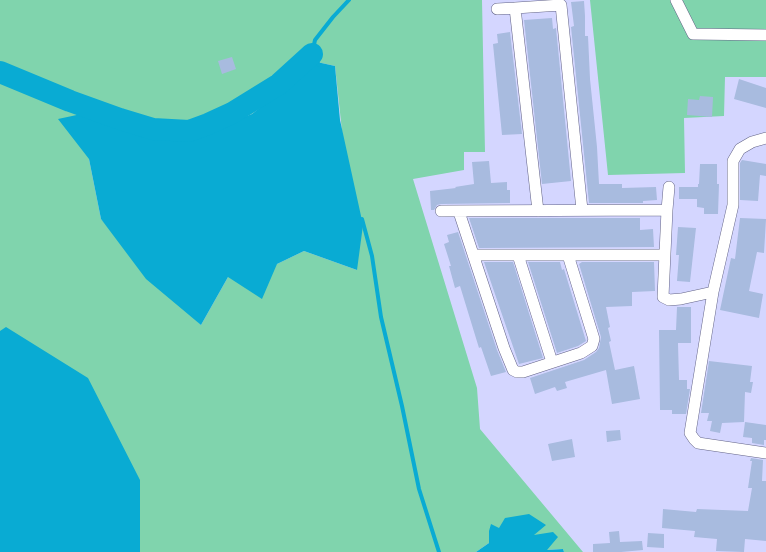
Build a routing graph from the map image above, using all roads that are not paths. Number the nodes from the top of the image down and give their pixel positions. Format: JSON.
{"nodes":[{"id":1,"x":676,"y":0,"type":"edge"},
{"id":2,"x":515,"y":8,"type":"junction"},
{"id":3,"x":497,"y":9,"type":"dead end"},
{"id":4,"x":766,"y":35,"type":"edge"},
{"id":5,"x":766,"y":138,"type":"edge"},
{"id":6,"x":669,"y":187,"type":"dead end"},
{"id":7,"x":582,"y":210,"type":"junction"},
{"id":8,"x":667,"y":210,"type":"junction"},
{"id":9,"x":441,"y":211,"type":"dead end"},
{"id":10,"x":538,"y":211,"type":"junction"},
{"id":11,"x":459,"y":212,"type":"junction"},
{"id":12,"x":473,"y":255,"type":"junction"},
{"id":13,"x":518,"y":255,"type":"junction"},
{"id":14,"x":568,"y":255,"type":"junction"},
{"id":15,"x":664,"y":255,"type":"junction"},
{"id":16,"x":713,"y":292,"type":"junction"},
{"id":17,"x":552,"y":362,"type":"junction"},
{"id":18,"x":766,"y":453,"type":"edge"}],
"edges":[{"from":1,"to":4,"type":"street"},
{"from":2,"to":3,"type":"street"},
{"from":2,"to":7,"type":"street"},
{"from":2,"to":10,"type":"street"},
{"from":5,"to":16,"type":"street"},
{"from":6,"to":8,"type":"street"},
{"from":7,"to":8,"type":"street"},
{"from":7,"to":10,"type":"street"},
{"from":8,"to":15,"type":"street"},
{"from":9,"to":11,"type":"street"},
{"from":10,"to":11,"type":"street"},
{"from":11,"to":12,"type":"street"},
{"from":12,"to":13,"type":"street"},
{"from":12,"to":17,"type":"street"},
{"from":13,"to":14,"type":"street"},
{"from":13,"to":17,"type":"street"},
{"from":14,"to":15,"type":"street"},
{"from":14,"to":17,"type":"street"},
{"from":15,"to":16,"type":"street"},
{"from":16,"to":18,"type":"street"}]}
